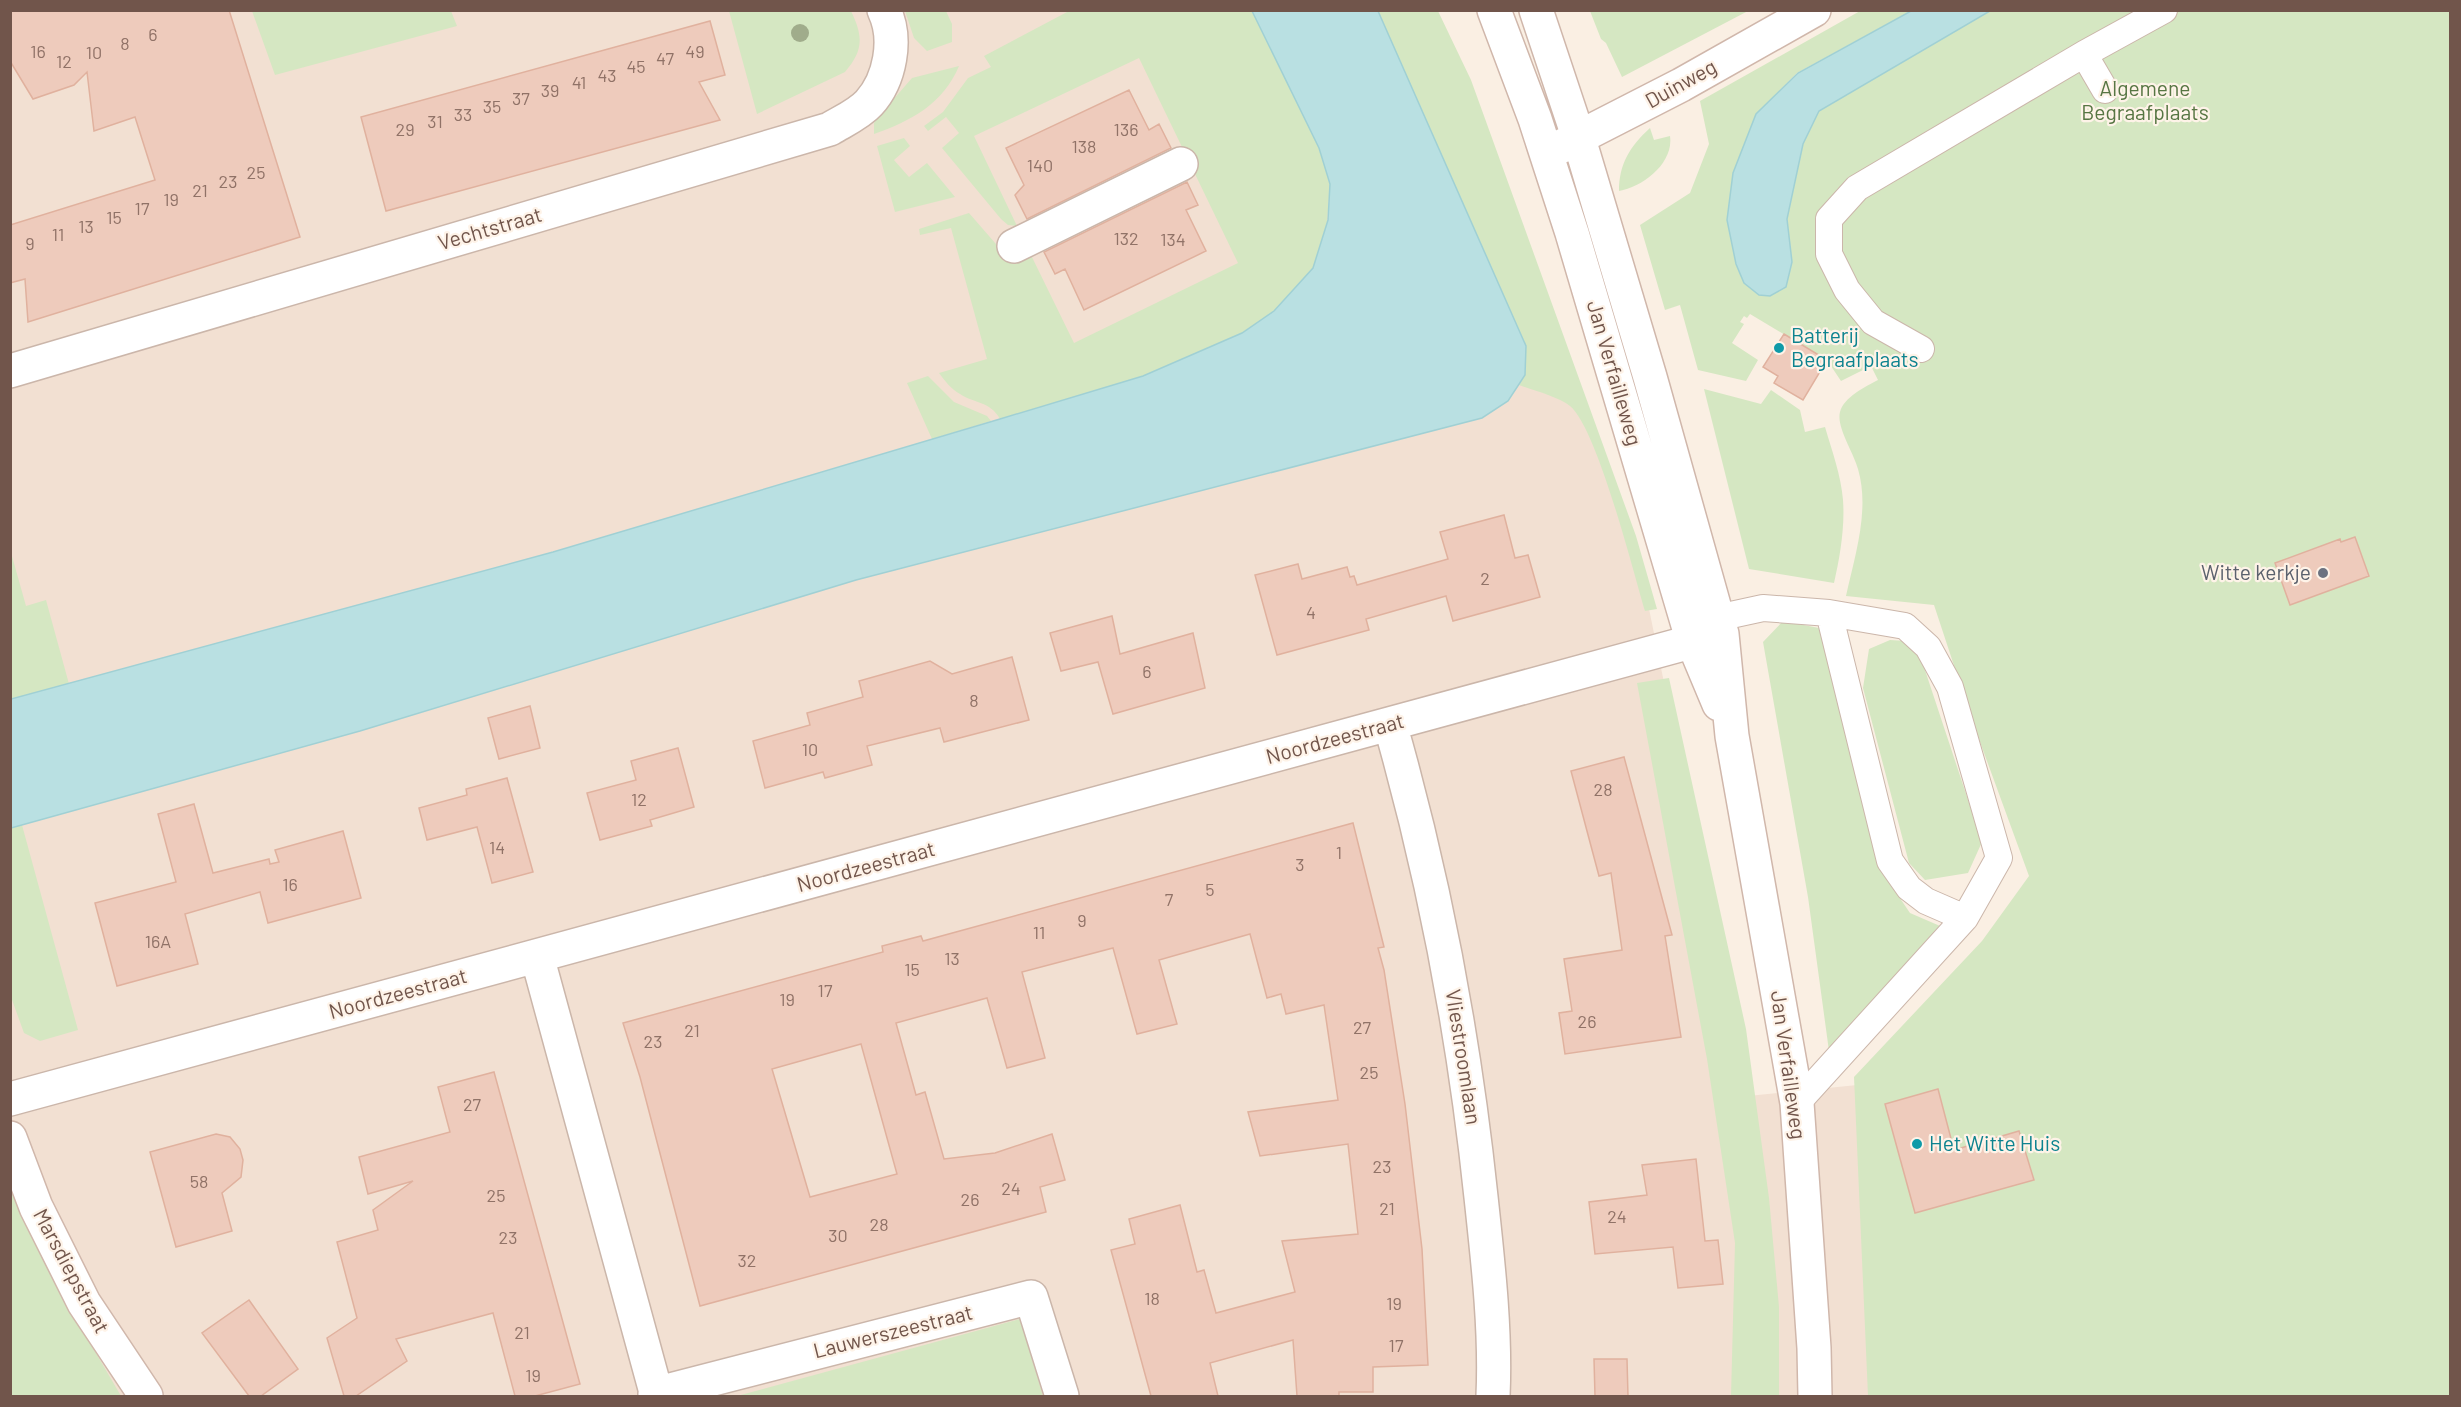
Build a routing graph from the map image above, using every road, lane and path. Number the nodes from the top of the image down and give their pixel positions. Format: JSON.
{"nodes":[{"id":1,"x":884,"y":10,"type":"edge"},
{"id":2,"x":1494,"y":10,"type":"edge"},
{"id":3,"x":1536,"y":10,"type":"edge"},
{"id":4,"x":1814,"y":10,"type":"edge"},
{"id":5,"x":2164,"y":10,"type":"edge"},
{"id":6,"x":2084,"y":54,"type":"junction"},
{"id":7,"x":2105,"y":90,"type":"dead end"},
{"id":8,"x":1579,"y":139,"type":"junction"},
{"id":9,"x":1546,"y":153,"type":"junction"},
{"id":10,"x":1181,"y":164,"type":"dead end"},
{"id":11,"x":1014,"y":246,"type":"dead end"},
{"id":12,"x":1921,"y":349,"type":"dead end"},
{"id":13,"x":10,"y":370,"type":"edge"},
{"id":14,"x":1829,"y":613,"type":"junction"},
{"id":15,"x":1711,"y":631,"type":"junction"},
{"id":16,"x":1390,"y":724,"type":"junction"},
{"id":17,"x":1965,"y":918,"type":"junction"},
{"id":18,"x":537,"y":956,"type":"junction"},
{"id":19,"x":10,"y":1099,"type":"edge"},
{"id":20,"x":1797,"y":1103,"type":"junction"},
{"id":21,"x":10,"y":1138,"type":"edge"},
{"id":22,"x":656,"y":1395,"type":"edge"},
{"id":23,"x":146,"y":1396,"type":"edge"},
{"id":24,"x":1062,"y":1396,"type":"edge"},
{"id":25,"x":1493,"y":1396,"type":"edge"},
{"id":26,"x":1815,"y":1396,"type":"edge"}],
"edges":[{"from":1,"to":13,"type":"street","name":"Vechtstraat"},
{"from":2,"to":9,"type":"street","name":"Jan Verfailleweg"},
{"from":3,"to":8,"type":"street","name":"Jan Verfailleweg"},
{"from":4,"to":8,"type":"street","name":"Duinweg"},
{"from":5,"to":6,"type":"lane"},
{"from":6,"to":7,"type":"lane"},
{"from":6,"to":12,"type":"lane"},
{"from":8,"to":9,"type":"street","name":"Duinweg"},
{"from":8,"to":15,"type":"street","name":"Jan Verfailleweg"},
{"from":9,"to":15,"type":"street","name":"Jan Verfailleweg"},
{"from":10,"to":11,"type":"street"},
{"from":14,"to":15,"type":"lane"},
{"from":14,"to":17,"type":"lane"},
{"from":14,"to":17,"type":"lane"},
{"from":15,"to":16,"type":"street","name":"Noordzeestraat"},
{"from":15,"to":20,"type":"street","name":"Jan Verfailleweg"},
{"from":16,"to":18,"type":"street","name":"Noordzeestraat"},
{"from":16,"to":25,"type":"street","name":"Vliestroomlaan"},
{"from":17,"to":20,"type":"lane"},
{"from":18,"to":19,"type":"street","name":"Noordzeestraat"},
{"from":18,"to":22,"type":"street","name":"Lauwerszeestraat"},
{"from":20,"to":26,"type":"street","name":"Jan Verfailleweg"},
{"from":21,"to":23,"type":"street","name":"Marsdiepstraat"},
{"from":22,"to":24,"type":"street","name":"Lauwerszeestraat"}]}
